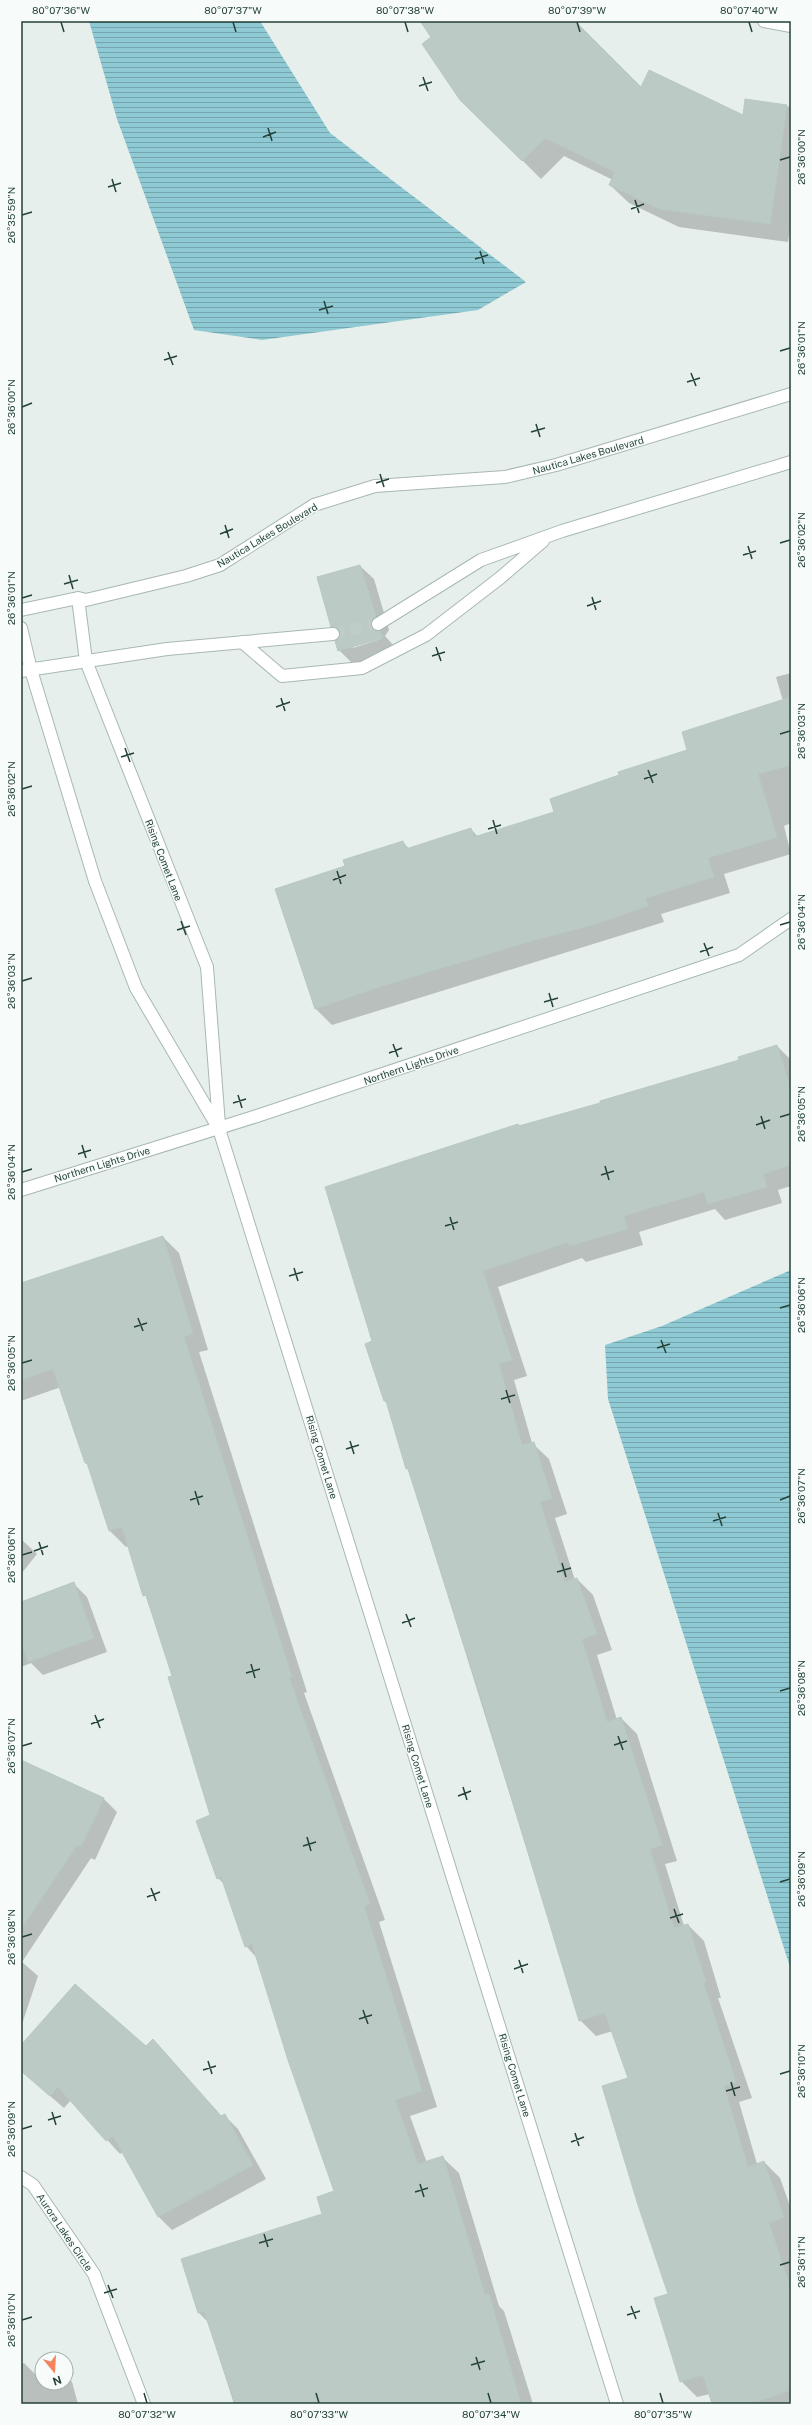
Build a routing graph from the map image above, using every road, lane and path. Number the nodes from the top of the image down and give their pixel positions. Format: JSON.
{"nodes":[{"id":1,"x":764,"y":21,"type":"edge"},
{"id":2,"x":791,"y":26,"type":"edge"},
{"id":3,"x":791,"y":394,"type":"edge"},
{"id":4,"x":791,"y":462,"type":"edge"},
{"id":5,"x":550,"y":535,"type":"junction"},
{"id":6,"x":78,"y":598,"type":"junction"},
{"id":7,"x":21,"y":610,"type":"edge"},
{"id":8,"x":378,"y":624,"type":"tunnel mouth"},
{"id":9,"x":21,"y":628,"type":"edge"},
{"id":10,"x":333,"y":634,"type":"tunnel mouth"},
{"id":11,"x":242,"y":642,"type":"junction"},
{"id":12,"x":86,"y":661,"type":"junction"},
{"id":13,"x":26,"y":670,"type":"edge"},
{"id":14,"x":791,"y":919,"type":"edge"},
{"id":15,"x":219,"y":1128,"type":"junction"},
{"id":16,"x":21,"y":1190,"type":"edge"},
{"id":17,"x":21,"y":2177,"type":"edge"},
{"id":18,"x":144,"y":2404,"type":"edge"},
{"id":19,"x":617,"y":2404,"type":"edge"}],
"edges":[{"from":1,"to":2,"type":"street"},
{"from":3,"to":6,"type":"street","name":"Nautica Lakes Boulevard"},
{"from":4,"to":5,"type":"street"},
{"from":5,"to":8,"type":"street"},
{"from":5,"to":11,"type":"street"},
{"from":6,"to":7,"type":"street","name":"Nautica Lakes Boulevard"},
{"from":6,"to":12,"type":"street","name":"Rising Comet Lane"},
{"from":9,"to":13,"type":"street","name":"Rising Comet Lane"},
{"from":10,"to":11,"type":"street"},
{"from":11,"to":12,"type":"street"},
{"from":12,"to":13,"type":"street"},
{"from":12,"to":15,"type":"street","name":"Rising Comet Lane"},
{"from":13,"to":15,"type":"street","name":"Rising Comet Lane"},
{"from":14,"to":15,"type":"street","name":"Northern Lights Drive"},
{"from":15,"to":16,"type":"street","name":"Northern Lights Drive"},
{"from":15,"to":19,"type":"street","name":"Rising Comet Lane"},
{"from":17,"to":18,"type":"street","name":"Aurora Lakes Circle"}]}
